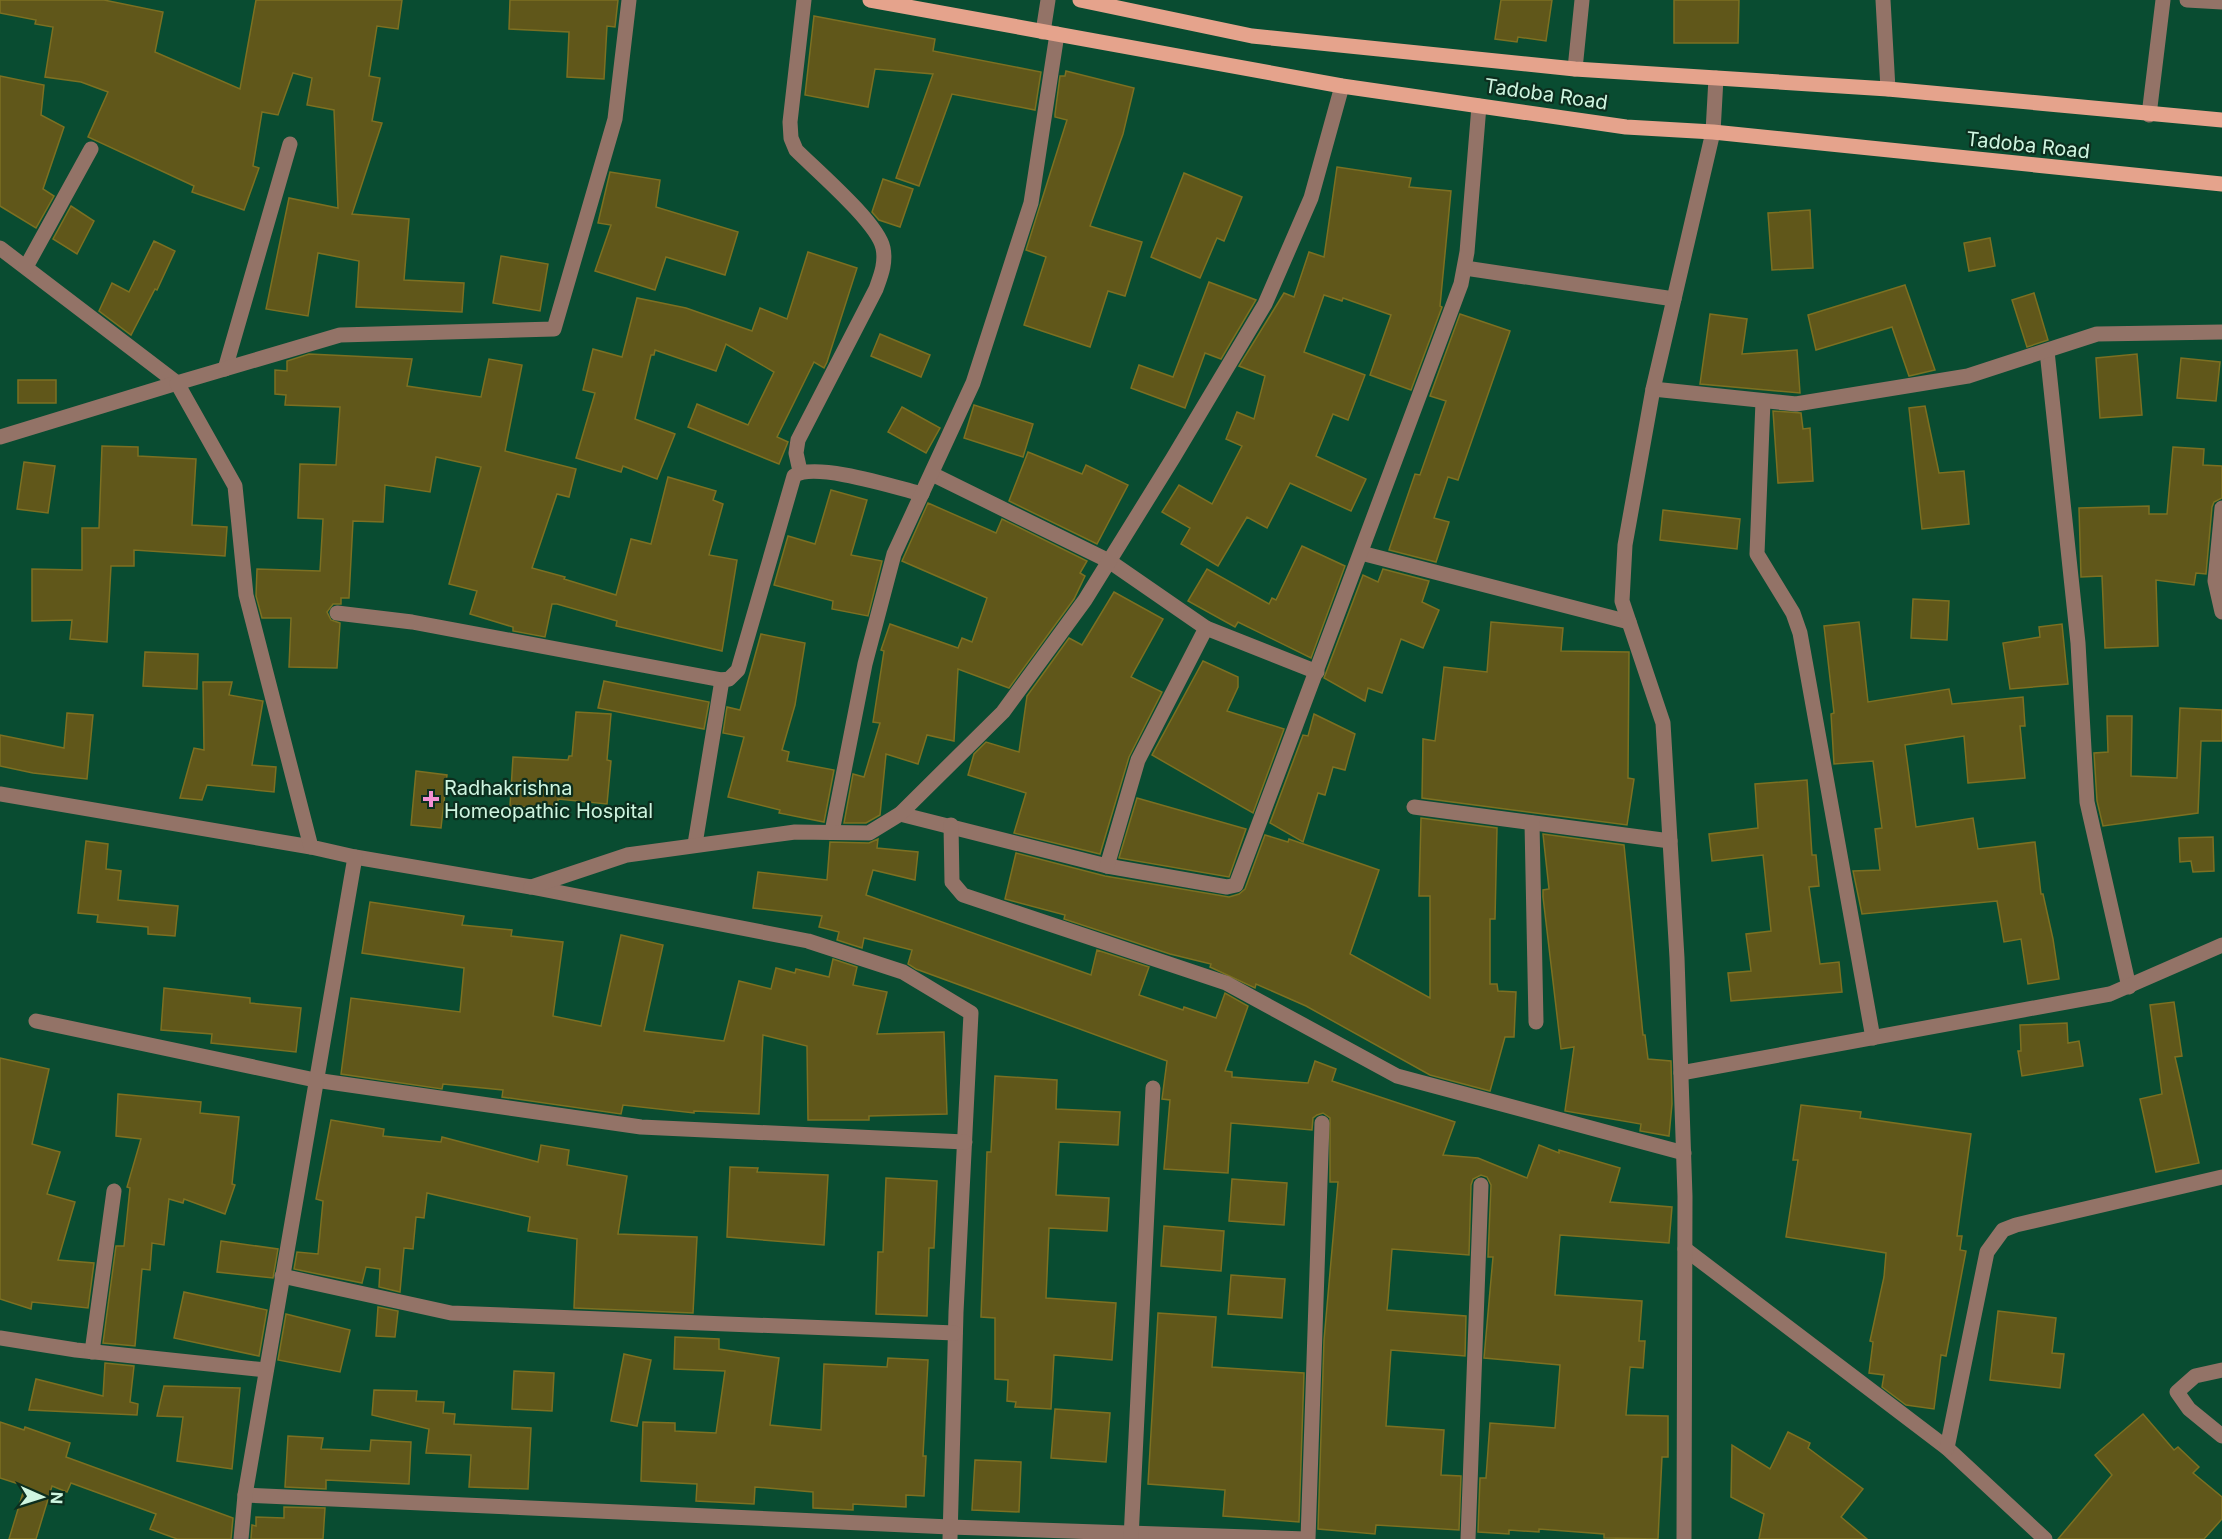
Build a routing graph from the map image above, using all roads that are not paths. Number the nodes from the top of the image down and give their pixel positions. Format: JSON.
{"nodes":[{"id":1,"x":629,"y":0,"type":"edge"},
{"id":2,"x":804,"y":0,"type":"edge"},
{"id":3,"x":870,"y":0,"type":"edge"},
{"id":4,"x":1048,"y":0,"type":"edge"},
{"id":5,"x":1080,"y":0,"type":"edge"},
{"id":6,"x":1582,"y":0,"type":"edge"},
{"id":7,"x":1882,"y":0,"type":"edge"},
{"id":8,"x":2163,"y":0,"type":"edge"},
{"id":9,"x":2187,"y":0,"type":"edge"},
{"id":10,"x":2222,"y":3,"type":"edge"},
{"id":11,"x":1050,"y":33,"type":"junction"},
{"id":12,"x":1575,"y":69,"type":"junction"},
{"id":13,"x":1716,"y":78,"type":"junction"},
{"id":14,"x":1342,"y":86,"type":"junction"},
{"id":15,"x":1888,"y":89,"type":"junction"},
{"id":16,"x":1479,"y":106,"type":"junction"},
{"id":17,"x":2149,"y":116,"type":"junction"},
{"id":18,"x":2222,"y":120,"type":"edge"},
{"id":19,"x":1713,"y":132,"type":"junction"},
{"id":20,"x":290,"y":144,"type":"dead end"},
{"id":21,"x":91,"y":149,"type":"dead end"},
{"id":22,"x":2222,"y":184,"type":"edge"},
{"id":23,"x":0,"y":248,"type":"edge"},
{"id":24,"x":26,"y":267,"type":"junction"},
{"id":25,"x":1465,"y":268,"type":"junction"},
{"id":26,"x":1674,"y":299,"type":"junction"},
{"id":27,"x":2222,"y":332,"type":"edge"},
{"id":28,"x":2047,"y":351,"type":"junction"},
{"id":29,"x":225,"y":369,"type":"junction"},
{"id":30,"x":177,"y":383,"type":"junction"},
{"id":31,"x":1653,"y":389,"type":"junction"},
{"id":32,"x":1763,"y":401,"type":"junction"},
{"id":33,"x":0,"y":437,"type":"edge"},
{"id":34,"x":800,"y":471,"type":"junction"},
{"id":35,"x":932,"y":474,"type":"junction"},
{"id":36,"x":922,"y":494,"type":"junction"},
{"id":37,"x":2222,"y":508,"type":"edge"},
{"id":38,"x":1361,"y":553,"type":"junction"},
{"id":39,"x":1109,"y":561,"type":"junction"},
{"id":40,"x":2222,"y":612,"type":"edge"},
{"id":41,"x":337,"y":613,"type":"dead end"},
{"id":42,"x":1629,"y":622,"type":"junction"},
{"id":43,"x":1206,"y":628,"type":"junction"},
{"id":44,"x":1317,"y":672,"type":"junction"},
{"id":45,"x":722,"y":680,"type":"junction"},
{"id":46,"x":0,"y":794,"type":"edge"},
{"id":47,"x":1414,"y":807,"type":"dead end"},
{"id":48,"x":900,"y":814,"type":"junction"},
{"id":49,"x":1532,"y":823,"type":"junction"},
{"id":50,"x":951,"y":825,"type":"junction"},
{"id":51,"x":832,"y":832,"type":"junction"},
{"id":52,"x":1670,"y":841,"type":"junction"},
{"id":53,"x":695,"y":844,"type":"junction"},
{"id":54,"x":311,"y":847,"type":"junction"},
{"id":55,"x":355,"y":857,"type":"junction"},
{"id":56,"x":1107,"y":866,"type":"junction"},
{"id":57,"x":531,"y":887,"type":"junction"},
{"id":58,"x":2222,"y":945,"type":"edge"},
{"id":59,"x":2130,"y":987,"type":"junction"},
{"id":60,"x":36,"y":1021,"type":"dead end"},
{"id":61,"x":1536,"y":1022,"type":"dead end"},
{"id":62,"x":1873,"y":1038,"type":"junction"},
{"id":63,"x":1681,"y":1073,"type":"junction"},
{"id":64,"x":315,"y":1080,"type":"junction"},
{"id":65,"x":1153,"y":1088,"type":"dead end"},
{"id":66,"x":1322,"y":1123,"type":"dead end"},
{"id":67,"x":964,"y":1142,"type":"junction"},
{"id":68,"x":1684,"y":1153,"type":"junction"},
{"id":69,"x":2222,"y":1178,"type":"edge"},
{"id":70,"x":1481,"y":1185,"type":"dead end"},
{"id":71,"x":114,"y":1191,"type":"dead end"},
{"id":72,"x":1685,"y":1249,"type":"junction"},
{"id":73,"x":282,"y":1276,"type":"junction"},
{"id":74,"x":956,"y":1333,"type":"junction"},
{"id":75,"x":0,"y":1338,"type":"edge"},
{"id":76,"x":92,"y":1352,"type":"junction"},
{"id":77,"x":266,"y":1370,"type":"junction"},
{"id":78,"x":2222,"y":1370,"type":"edge"},
{"id":79,"x":2222,"y":1436,"type":"edge"},
{"id":80,"x":1947,"y":1448,"type":"junction"},
{"id":81,"x":245,"y":1495,"type":"junction"},
{"id":82,"x":950,"y":1533,"type":"edge"},
{"id":83,"x":1132,"y":1536,"type":"edge"},
{"id":84,"x":241,"y":1539,"type":"edge"},
{"id":85,"x":1307,"y":1539,"type":"edge"},
{"id":86,"x":1468,"y":1539,"type":"edge"},
{"id":87,"x":1684,"y":1539,"type":"edge"},
{"id":88,"x":2045,"y":1539,"type":"edge"}],
"edges":[{"from":1,"to":29,"type":"street"},
{"from":2,"to":34,"type":"street"},
{"from":3,"to":11,"type":"main road","name":"Tadoba Road"},
{"from":4,"to":11,"type":"street"},
{"from":5,"to":12,"type":"main road","name":"Tadoba Road"},
{"from":6,"to":12,"type":"street"},
{"from":7,"to":15,"type":"street"},
{"from":8,"to":17,"type":"street"},
{"from":9,"to":10,"type":"street"},
{"from":11,"to":14,"type":"main road","name":"Tadoba Road"},
{"from":11,"to":35,"type":"street"},
{"from":12,"to":13,"type":"main road","name":"Tadoba Road"},
{"from":13,"to":15,"type":"main road","name":"Tadoba Road"},
{"from":13,"to":19,"type":"street"},
{"from":14,"to":16,"type":"main road","name":"Tadoba Road"},
{"from":14,"to":39,"type":"street"},
{"from":15,"to":17,"type":"main road","name":"Tadoba Road"},
{"from":16,"to":19,"type":"main road","name":"Tadoba Road"},
{"from":16,"to":25,"type":"street"},
{"from":17,"to":18,"type":"main road","name":"Tadoba Road"},
{"from":19,"to":22,"type":"main road","name":"Tadoba Road"},
{"from":19,"to":26,"type":"street"},
{"from":20,"to":29,"type":"street"},
{"from":21,"to":24,"type":"street"},
{"from":23,"to":24,"type":"street"},
{"from":24,"to":30,"type":"street"},
{"from":25,"to":26,"type":"street"},
{"from":25,"to":38,"type":"street"},
{"from":26,"to":31,"type":"street"},
{"from":27,"to":28,"type":"street"},
{"from":28,"to":32,"type":"street"},
{"from":28,"to":59,"type":"street"},
{"from":29,"to":30,"type":"street"},
{"from":30,"to":33,"type":"street"},
{"from":30,"to":54,"type":"street"},
{"from":31,"to":32,"type":"street"},
{"from":31,"to":42,"type":"street"},
{"from":32,"to":62,"type":"street"},
{"from":34,"to":36,"type":"street"},
{"from":34,"to":45,"type":"street"},
{"from":35,"to":36,"type":"street"},
{"from":35,"to":39,"type":"street"},
{"from":36,"to":51,"type":"street"},
{"from":37,"to":40,"type":"street"},
{"from":38,"to":42,"type":"street"},
{"from":38,"to":44,"type":"street"},
{"from":39,"to":43,"type":"street"},
{"from":39,"to":48,"type":"street"},
{"from":41,"to":45,"type":"street"},
{"from":42,"to":52,"type":"street"},
{"from":43,"to":44,"type":"street"},
{"from":43,"to":56,"type":"street"},
{"from":44,"to":56,"type":"street"},
{"from":45,"to":53,"type":"street"},
{"from":46,"to":54,"type":"street"},
{"from":47,"to":49,"type":"street"},
{"from":48,"to":50,"type":"street"},
{"from":48,"to":51,"type":"street"},
{"from":49,"to":52,"type":"street"},
{"from":49,"to":61,"type":"street"},
{"from":50,"to":56,"type":"street"},
{"from":50,"to":68,"type":"street"},
{"from":51,"to":53,"type":"street"},
{"from":52,"to":63,"type":"street"},
{"from":53,"to":57,"type":"street"},
{"from":54,"to":55,"type":"street"},
{"from":55,"to":57,"type":"street"},
{"from":55,"to":64,"type":"street"},
{"from":57,"to":67,"type":"street"},
{"from":58,"to":59,"type":"street"},
{"from":59,"to":62,"type":"street"},
{"from":60,"to":64,"type":"street"},
{"from":62,"to":63,"type":"street"},
{"from":63,"to":68,"type":"street"},
{"from":64,"to":67,"type":"street"},
{"from":64,"to":73,"type":"street"},
{"from":65,"to":83,"type":"street"},
{"from":66,"to":85,"type":"street"},
{"from":67,"to":74,"type":"street"},
{"from":68,"to":72,"type":"street"},
{"from":69,"to":80,"type":"street"},
{"from":70,"to":86,"type":"street"},
{"from":71,"to":76,"type":"street"},
{"from":72,"to":80,"type":"street"},
{"from":72,"to":87,"type":"street"},
{"from":73,"to":74,"type":"street"},
{"from":73,"to":77,"type":"street"},
{"from":74,"to":82,"type":"street"},
{"from":75,"to":76,"type":"street"},
{"from":76,"to":77,"type":"street"},
{"from":77,"to":81,"type":"street"},
{"from":78,"to":79,"type":"street"},
{"from":80,"to":88,"type":"street"},
{"from":81,"to":82,"type":"street"},
{"from":81,"to":84,"type":"street"},
{"from":82,"to":83,"type":"street"},
{"from":83,"to":85,"type":"street"}]}
